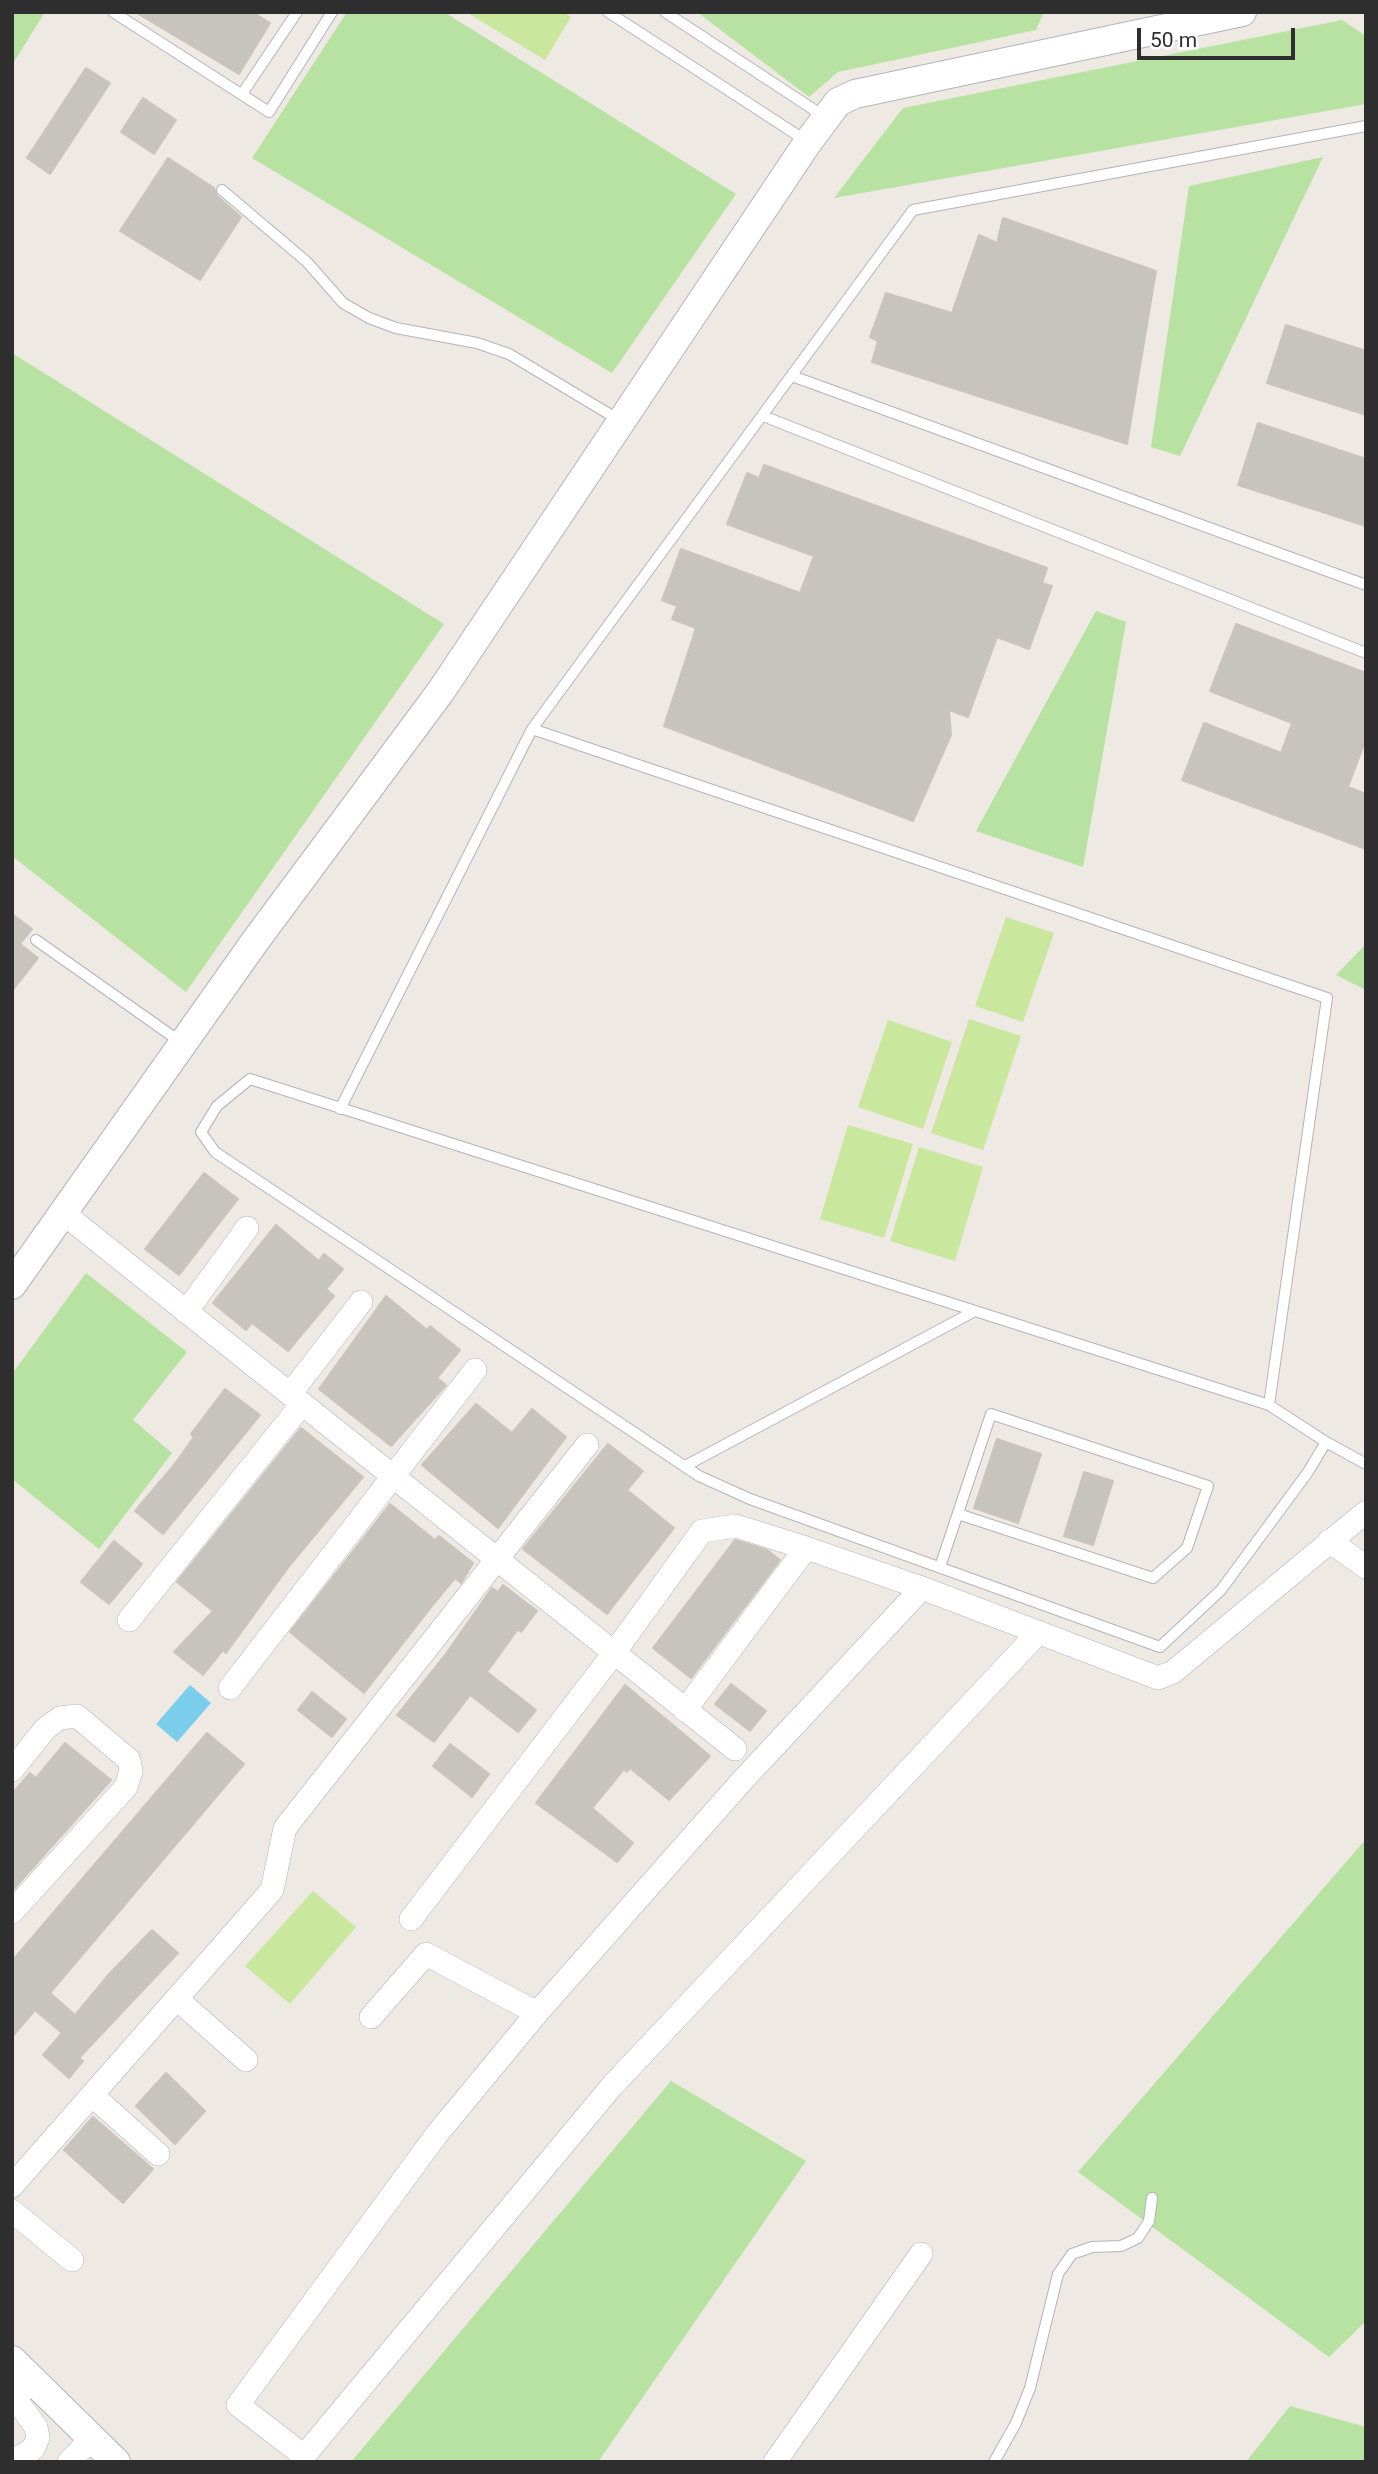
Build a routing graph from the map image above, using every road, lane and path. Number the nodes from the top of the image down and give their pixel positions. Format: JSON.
{"nodes":[{"id":1,"x":113,"y":12,"type":"edge"},
{"id":2,"x":297,"y":12,"type":"edge"},
{"id":3,"x":332,"y":12,"type":"edge"},
{"id":4,"x":608,"y":12,"type":"edge"},
{"id":5,"x":665,"y":12,"type":"edge"},
{"id":6,"x":1242,"y":12,"type":"edge"},
{"id":7,"x":242,"y":94,"type":"junction"},
{"id":8,"x":824,"y":117,"type":"junction"},
{"id":9,"x":1366,"y":126,"type":"edge"},
{"id":10,"x":808,"y":142,"type":"junction"},
{"id":11,"x":222,"y":190,"type":"dead end"},
{"id":12,"x":792,"y":376,"type":"junction"},
{"id":13,"x":764,"y":416,"type":"junction"},
{"id":14,"x":621,"y":421,"type":"junction"},
{"id":15,"x":1366,"y":585,"type":"edge"},
{"id":16,"x":1366,"y":653,"type":"edge"},
{"id":17,"x":532,"y":729,"type":"junction"},
{"id":18,"x":36,"y":940,"type":"dead end"},
{"id":19,"x":183,"y":1044,"type":"junction"},
{"id":20,"x":340,"y":1109,"type":"junction"},
{"id":21,"x":63,"y":1213,"type":"junction"},
{"id":22,"x":247,"y":1228,"type":"dead end"},
{"id":23,"x":13,"y":1283,"type":"edge"},
{"id":24,"x":361,"y":1301,"type":"dead end"},
{"id":25,"x":186,"y":1311,"type":"junction"},
{"id":26,"x":973,"y":1312,"type":"junction"},
{"id":27,"x":475,"y":1370,"type":"dead end"},
{"id":28,"x":296,"y":1399,"type":"junction"},
{"id":29,"x":1269,"y":1405,"type":"junction"},
{"id":30,"x":1326,"y":1442,"type":"junction"},
{"id":31,"x":587,"y":1445,"type":"dead end"},
{"id":32,"x":1366,"y":1464,"type":"edge"},
{"id":33,"x":685,"y":1466,"type":"junction"},
{"id":34,"x":393,"y":1476,"type":"junction"},
{"id":35,"x":1366,"y":1512,"type":"edge"},
{"id":36,"x":958,"y":1514,"type":"junction"},
{"id":37,"x":1329,"y":1541,"type":"junction"},
{"id":38,"x":806,"y":1548,"type":"junction"},
{"id":39,"x":497,"y":1560,"type":"junction"},
{"id":40,"x":940,"y":1567,"type":"junction"},
{"id":41,"x":1366,"y":1567,"type":"edge"},
{"id":42,"x":922,"y":1588,"type":"junction"},
{"id":43,"x":128,"y":1620,"type":"dead end"},
{"id":44,"x":1039,"y":1632,"type":"junction"},
{"id":45,"x":614,"y":1653,"type":"junction"},
{"id":46,"x":230,"y":1688,"type":"dead end"},
{"id":47,"x":685,"y":1710,"type":"junction"},
{"id":48,"x":735,"y":1749,"type":"dead end"},
{"id":49,"x":12,"y":1770,"type":"edge"},
{"id":50,"x":12,"y":1912,"type":"edge"},
{"id":51,"x":411,"y":1919,"type":"dead end"},
{"id":52,"x":177,"y":1998,"type":"junction"},
{"id":53,"x":537,"y":2013,"type":"junction"},
{"id":54,"x":371,"y":2017,"type":"dead end"},
{"id":55,"x":246,"y":2060,"type":"dead end"},
{"id":56,"x":92,"y":2095,"type":"junction"},
{"id":57,"x":158,"y":2154,"type":"dead end"},
{"id":58,"x":12,"y":2186,"type":"edge"},
{"id":59,"x":1152,"y":2198,"type":"dead end"},
{"id":60,"x":12,"y":2211,"type":"edge"},
{"id":61,"x":921,"y":2254,"type":"dead end"},
{"id":62,"x":72,"y":2260,"type":"dead end"},
{"id":63,"x":18,"y":2380,"type":"edge"},
{"id":64,"x":90,"y":2440,"type":"junction"},
{"id":65,"x":304,"y":2459,"type":"edge"},
{"id":66,"x":12,"y":2461,"type":"edge"},
{"id":67,"x":69,"y":2462,"type":"edge"},
{"id":68,"x":116,"y":2462,"type":"edge"},
{"id":69,"x":775,"y":2462,"type":"edge"},
{"id":70,"x":994,"y":2462,"type":"edge"}],
"edges":[{"from":1,"to":7,"type":"lane"},
{"from":2,"to":7,"type":"lane"},
{"from":3,"to":7,"type":"lane"},
{"from":4,"to":10,"type":"lane"},
{"from":5,"to":8,"type":"lane"},
{"from":6,"to":8,"type":"street"},
{"from":8,"to":10,"type":"street"},
{"from":9,"to":12,"type":"lane"},
{"from":10,"to":14,"type":"street"},
{"from":11,"to":14,"type":"lane"},
{"from":12,"to":13,"type":"lane"},
{"from":12,"to":15,"type":"lane"},
{"from":13,"to":16,"type":"lane"},
{"from":13,"to":17,"type":"lane"},
{"from":14,"to":19,"type":"street"},
{"from":17,"to":20,"type":"lane"},
{"from":17,"to":29,"type":"lane"},
{"from":18,"to":19,"type":"lane"},
{"from":19,"to":21,"type":"street"},
{"from":20,"to":26,"type":"lane"},
{"from":20,"to":33,"type":"lane"},
{"from":21,"to":23,"type":"street"},
{"from":21,"to":25,"type":"street"},
{"from":22,"to":25,"type":"street"},
{"from":24,"to":28,"type":"street"},
{"from":25,"to":28,"type":"street"},
{"from":26,"to":29,"type":"lane"},
{"from":26,"to":33,"type":"lane"},
{"from":27,"to":34,"type":"street"},
{"from":28,"to":34,"type":"street"},
{"from":28,"to":43,"type":"street"},
{"from":29,"to":30,"type":"lane"},
{"from":30,"to":32,"type":"lane"},
{"from":30,"to":40,"type":"lane"},
{"from":31,"to":39,"type":"street"},
{"from":33,"to":40,"type":"lane"},
{"from":34,"to":39,"type":"street"},
{"from":34,"to":46,"type":"street"},
{"from":35,"to":37,"type":"street"},
{"from":36,"to":36,"type":"lane"},
{"from":36,"to":40,"type":"lane"},
{"from":37,"to":41,"type":"street"},
{"from":37,"to":44,"type":"street"},
{"from":38,"to":42,"type":"street"},
{"from":38,"to":45,"type":"street"},
{"from":38,"to":47,"type":"street"},
{"from":39,"to":45,"type":"street"},
{"from":39,"to":52,"type":"street"},
{"from":42,"to":44,"type":"street"},
{"from":42,"to":53,"type":"street"},
{"from":44,"to":65,"type":"street"},
{"from":45,"to":47,"type":"street"},
{"from":45,"to":51,"type":"street"},
{"from":47,"to":48,"type":"street"},
{"from":49,"to":50,"type":"street"},
{"from":52,"to":55,"type":"street"},
{"from":52,"to":56,"type":"street"},
{"from":53,"to":54,"type":"street"},
{"from":53,"to":65,"type":"street"},
{"from":56,"to":57,"type":"street"},
{"from":56,"to":58,"type":"street"},
{"from":59,"to":70,"type":"lane"},
{"from":60,"to":62,"type":"street"},
{"from":61,"to":69,"type":"street"},
{"from":63,"to":64,"type":"street"},
{"from":63,"to":66,"type":"street"},
{"from":64,"to":67,"type":"street"},
{"from":64,"to":68,"type":"street"}]}
